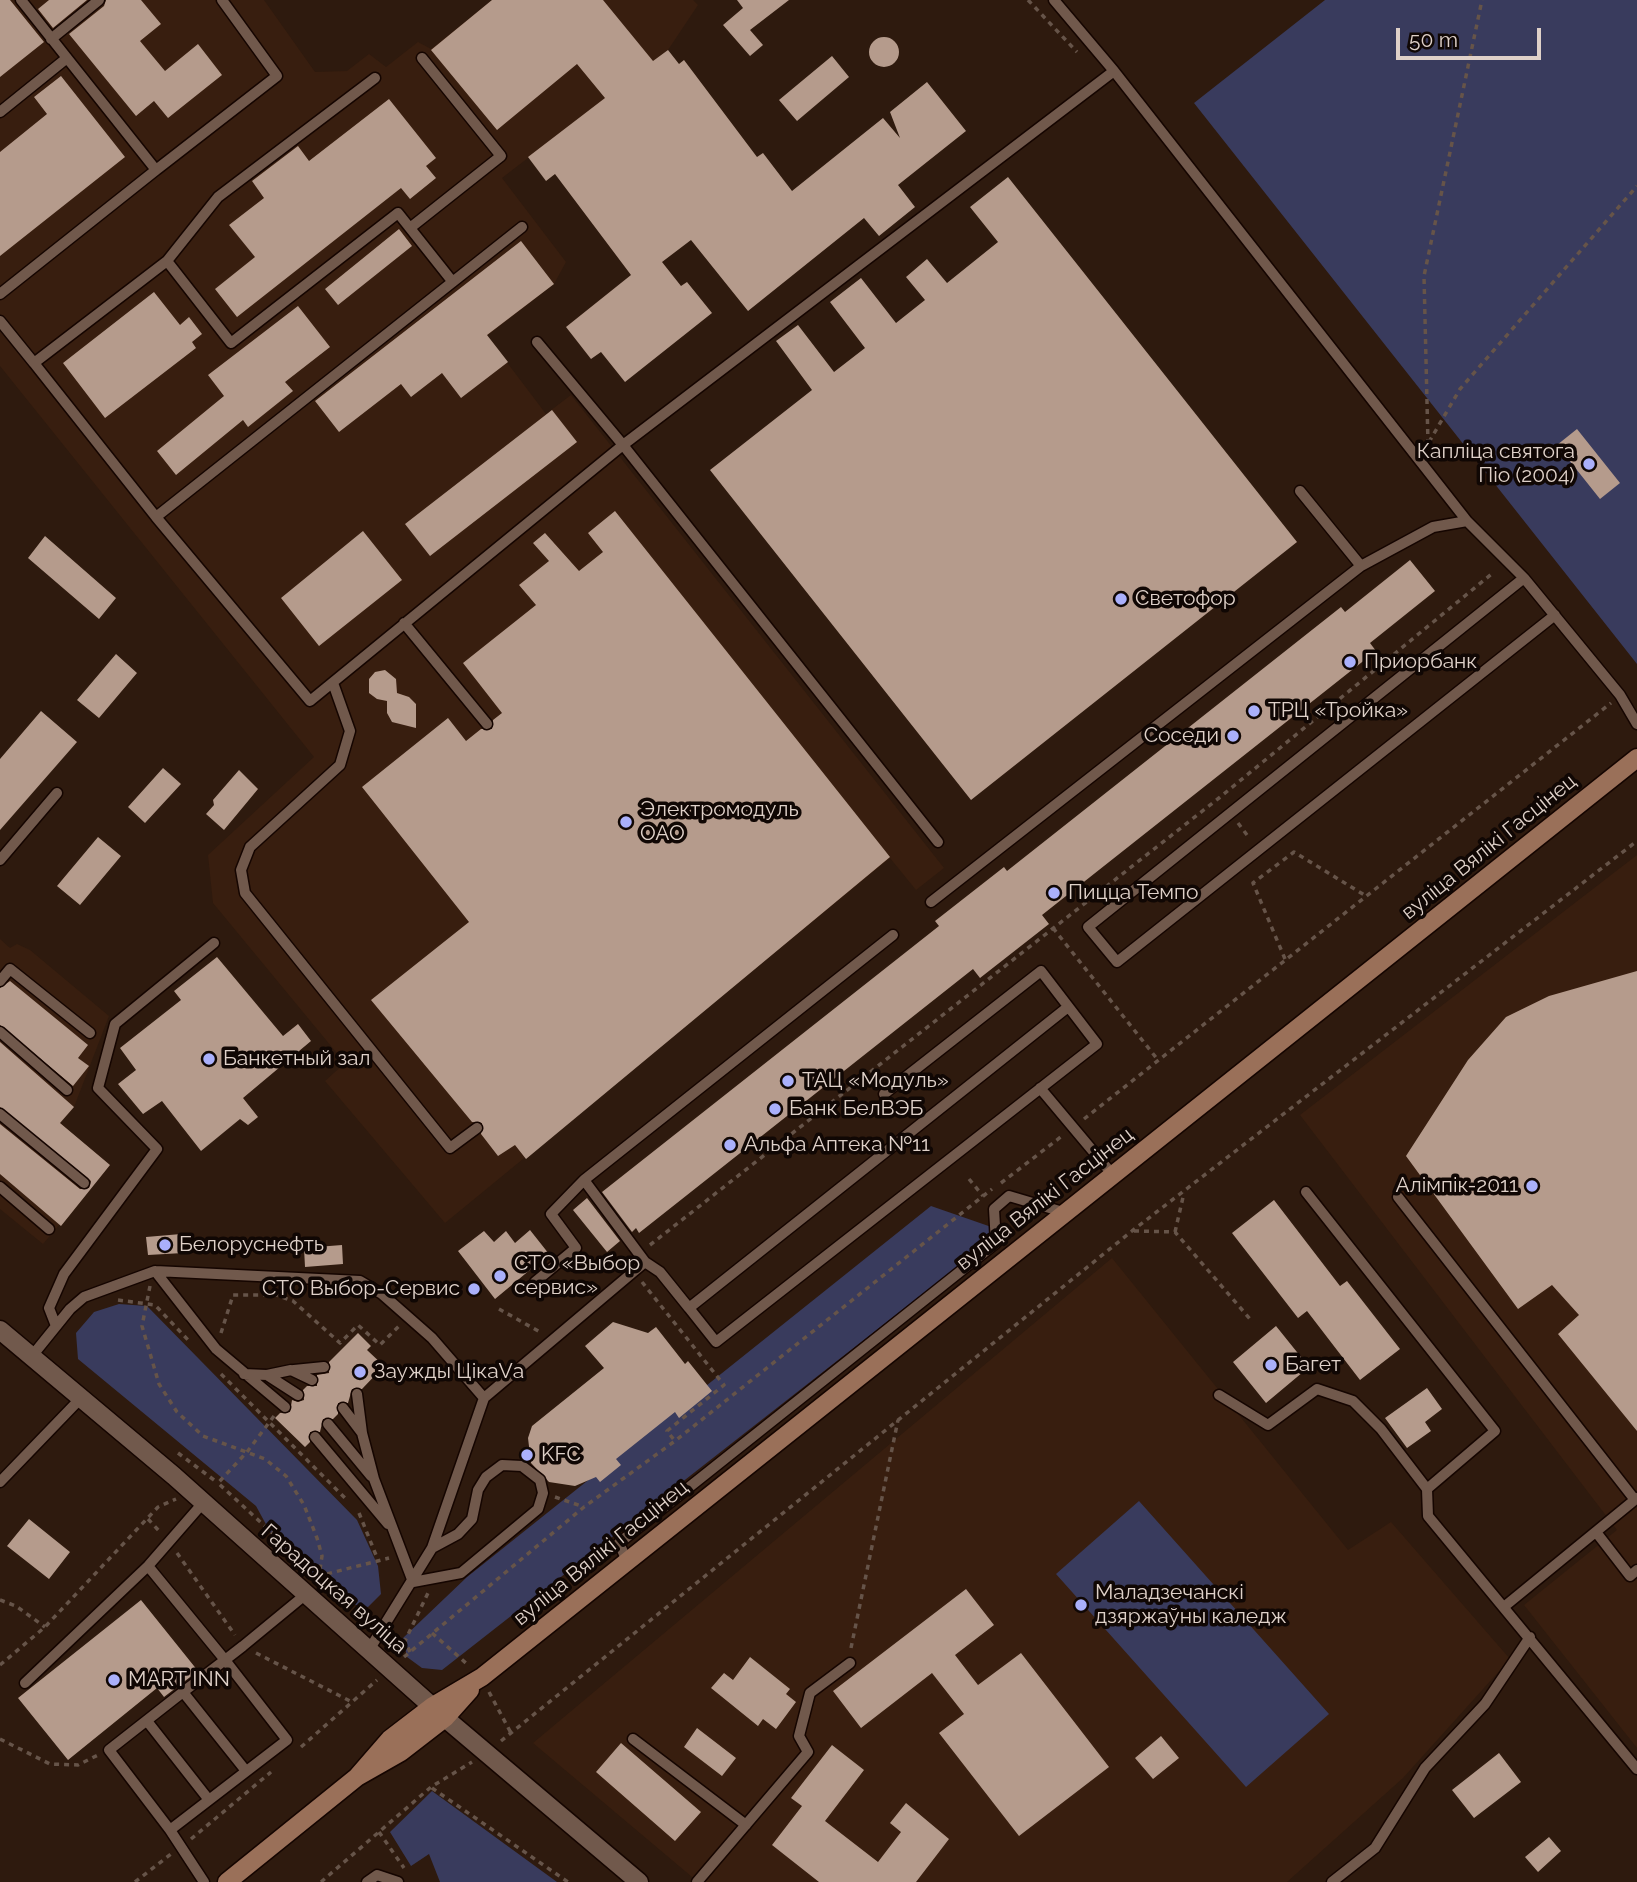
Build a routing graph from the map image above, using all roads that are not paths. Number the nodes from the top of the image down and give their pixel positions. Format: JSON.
{"nodes":[{"id":1,"x":21,"y":0,"type":"edge"},
{"id":2,"x":99,"y":0,"type":"edge"},
{"id":3,"x":222,"y":0,"type":"edge"},
{"id":4,"x":1054,"y":0,"type":"edge"},
{"id":5,"x":51,"y":39,"type":"junction"},
{"id":6,"x":67,"y":58,"type":"junction"},
{"id":7,"x":422,"y":58,"type":"dead end"},
{"id":8,"x":1114,"y":71,"type":"junction"},
{"id":9,"x":375,"y":78,"type":"dead end"},
{"id":10,"x":0,"y":112,"type":"edge"},
{"id":11,"x":156,"y":170,"type":"junction"},
{"id":12,"x":522,"y":227,"type":"dead end"},
{"id":13,"x":410,"y":228,"type":"junction"},
{"id":14,"x":167,"y":261,"type":"junction"},
{"id":15,"x":452,"y":282,"type":"junction"},
{"id":16,"x":0,"y":294,"type":"edge"},
{"id":17,"x":0,"y":321,"type":"edge"},
{"id":18,"x":537,"y":342,"type":"dead end"},
{"id":19,"x":34,"y":363,"type":"junction"},
{"id":20,"x":623,"y":445,"type":"junction"},
{"id":21,"x":1300,"y":491,"type":"dead end"},
{"id":22,"x":156,"y":517,"type":"junction"},
{"id":23,"x":1468,"y":521,"type":"junction"},
{"id":24,"x":1361,"y":566,"type":"junction"},
{"id":25,"x":1524,"y":578,"type":"junction"},
{"id":26,"x":1555,"y":615,"type":"junction"},
{"id":27,"x":404,"y":623,"type":"junction"},
{"id":28,"x":333,"y":684,"type":"junction"},
{"id":29,"x":487,"y":724,"type":"dead end"},
{"id":30,"x":1637,"y":724,"type":"edge"},
{"id":31,"x":1637,"y":758,"type":"edge"},
{"id":32,"x":57,"y":793,"type":"dead end"},
{"id":33,"x":938,"y":842,"type":"dead end"},
{"id":34,"x":0,"y":860,"type":"edge"},
{"id":35,"x":931,"y":902,"type":"dead end"},
{"id":36,"x":893,"y":935,"type":"dead end"},
{"id":37,"x":214,"y":943,"type":"dead end"},
{"id":38,"x":0,"y":981,"type":"edge"},
{"id":39,"x":1068,"y":1007,"type":"junction"},
{"id":40,"x":0,"y":1032,"type":"edge"},
{"id":41,"x":90,"y":1033,"type":"dead end"},
{"id":42,"x":1040,"y":1088,"type":"junction"},
{"id":43,"x":67,"y":1090,"type":"dead end"},
{"id":44,"x":884,"y":1094,"type":"dead end"},
{"id":45,"x":0,"y":1114,"type":"edge"},
{"id":46,"x":477,"y":1128,"type":"dead end"},
{"id":47,"x":1113,"y":1175,"type":"junction"},
{"id":48,"x":583,"y":1180,"type":"junction"},
{"id":49,"x":84,"y":1183,"type":"dead end"},
{"id":50,"x":0,"y":1187,"type":"edge"},
{"id":51,"x":1306,"y":1192,"type":"dead end"},
{"id":52,"x":1398,"y":1197,"type":"dead end"},
{"id":53,"x":1063,"y":1212,"type":"junction"},
{"id":54,"x":49,"y":1229,"type":"dead end"},
{"id":55,"x":642,"y":1258,"type":"junction"},
{"id":56,"x":155,"y":1271,"type":"junction"},
{"id":57,"x":534,"y":1282,"type":"dead end"},
{"id":58,"x":689,"y":1308,"type":"junction"},
{"id":59,"x":56,"y":1326,"type":"junction"},
{"id":60,"x":0,"y":1330,"type":"edge"},
{"id":61,"x":32,"y":1356,"type":"junction"},
{"id":62,"x":324,"y":1367,"type":"dead end"},
{"id":63,"x":291,"y":1370,"type":"junction"},
{"id":64,"x":244,"y":1374,"type":"junction"},
{"id":65,"x":267,"y":1375,"type":"junction"},
{"id":66,"x":312,"y":1380,"type":"dead end"},
{"id":67,"x":357,"y":1394,"type":"dead end"},
{"id":68,"x":298,"y":1395,"type":"dead end"},
{"id":69,"x":1219,"y":1395,"type":"dead end"},
{"id":70,"x":484,"y":1398,"type":"junction"},
{"id":71,"x":80,"y":1399,"type":"junction"},
{"id":72,"x":284,"y":1406,"type":"road end"},
{"id":73,"x":343,"y":1408,"type":"dead end"},
{"id":74,"x":328,"y":1424,"type":"dead end"},
{"id":75,"x":362,"y":1433,"type":"junction"},
{"id":76,"x":315,"y":1437,"type":"dead end"},
{"id":77,"x":374,"y":1479,"type":"junction"},
{"id":78,"x":0,"y":1482,"type":"edge"},
{"id":79,"x":1427,"y":1489,"type":"junction"},
{"id":80,"x":197,"y":1498,"type":"junction"},
{"id":81,"x":1636,"y":1499,"type":"edge"},
{"id":82,"x":396,"y":1532,"type":"junction"},
{"id":83,"x":1596,"y":1532,"type":"junction"},
{"id":84,"x":432,"y":1548,"type":"junction"},
{"id":85,"x":628,"y":1561,"type":"junction"},
{"id":86,"x":148,"y":1566,"type":"junction"},
{"id":87,"x":1637,"y":1570,"type":"edge"},
{"id":88,"x":413,"y":1582,"type":"junction"},
{"id":89,"x":305,"y":1595,"type":"junction"},
{"id":90,"x":1505,"y":1606,"type":"junction"},
{"id":91,"x":1530,"y":1637,"type":"junction"},
{"id":92,"x":369,"y":1650,"type":"junction"},
{"id":93,"x":225,"y":1660,"type":"junction"},
{"id":94,"x":850,"y":1663,"type":"road end"},
{"id":95,"x":25,"y":1683,"type":"dead end"},
{"id":96,"x":183,"y":1692,"type":"junction"},
{"id":97,"x":439,"y":1712,"type":"junction"},
{"id":98,"x":147,"y":1721,"type":"junction"},
{"id":99,"x":633,"y":1739,"type":"dead end"},
{"id":100,"x":1637,"y":1769,"type":"edge"},
{"id":101,"x":246,"y":1771,"type":"junction"},
{"id":102,"x":209,"y":1800,"type":"junction"},
{"id":103,"x":746,"y":1825,"type":"junction"},
{"id":104,"x":170,"y":1830,"type":"junction"},
{"id":105,"x":204,"y":1882,"type":"edge"},
{"id":106,"x":227,"y":1882,"type":"edge"},
{"id":107,"x":367,"y":1882,"type":"edge"},
{"id":108,"x":398,"y":1882,"type":"edge"},
{"id":109,"x":639,"y":1882,"type":"edge"},
{"id":110,"x":697,"y":1882,"type":"edge"},
{"id":111,"x":1332,"y":1882,"type":"edge"}],
"edges":[{"from":1,"to":5,"type":"lane"},
{"from":2,"to":5,"type":"lane"},
{"from":3,"to":11,"type":"lane"},
{"from":4,"to":8,"type":"lane"},
{"from":5,"to":6,"type":"lane"},
{"from":6,"to":10,"type":"lane"},
{"from":6,"to":11,"type":"lane"},
{"from":7,"to":13,"type":"lane"},
{"from":8,"to":20,"type":"lane"},
{"from":8,"to":23,"type":"lane"},
{"from":9,"to":14,"type":"lane"},
{"from":11,"to":16,"type":"lane"},
{"from":12,"to":15,"type":"lane"},
{"from":13,"to":14,"type":"lane"},
{"from":13,"to":15,"type":"lane"},
{"from":14,"to":19,"type":"lane"},
{"from":15,"to":22,"type":"lane"},
{"from":17,"to":19,"type":"lane"},
{"from":18,"to":20,"type":"lane"},
{"from":19,"to":22,"type":"lane"},
{"from":20,"to":27,"type":"lane"},
{"from":20,"to":33,"type":"lane"},
{"from":21,"to":24,"type":"lane"},
{"from":22,"to":28,"type":"lane"},
{"from":23,"to":24,"type":"lane"},
{"from":23,"to":25,"type":"lane"},
{"from":24,"to":35,"type":"lane"},
{"from":25,"to":26,"type":"lane"},
{"from":25,"to":26,"type":"lane"},
{"from":26,"to":30,"type":"lane"},
{"from":27,"to":28,"type":"lane"},
{"from":27,"to":29,"type":"lane"},
{"from":28,"to":46,"type":"lane"},
{"from":31,"to":47,"type":"main road","name":"вуліца Вялікі Гасцінец"},
{"from":32,"to":34,"type":"lane"},
{"from":36,"to":48,"type":"lane"},
{"from":37,"to":59,"type":"lane"},
{"from":38,"to":41,"type":"lane"},
{"from":39,"to":42,"type":"lane"},
{"from":39,"to":44,"type":"lane"},
{"from":39,"to":58,"type":"lane"},
{"from":40,"to":43,"type":"lane"},
{"from":42,"to":47,"type":"lane"},
{"from":42,"to":58,"type":"lane"},
{"from":45,"to":49,"type":"lane"},
{"from":47,"to":53,"type":"main road","name":"вуліца Вялікі Гасцінец"},
{"from":48,"to":55,"type":"lane"},
{"from":48,"to":57,"type":"lane"},
{"from":50,"to":54,"type":"lane"},
{"from":51,"to":79,"type":"lane"},
{"from":52,"to":81,"type":"lane"},
{"from":53,"to":85,"type":"main road","name":"вуліца Вялікі Гасцінец"},
{"from":53,"to":85,"type":"lane"},
{"from":55,"to":58,"type":"lane"},
{"from":55,"to":70,"type":"lane"},
{"from":56,"to":59,"type":"lane"},
{"from":56,"to":64,"type":"lane"},
{"from":56,"to":70,"type":"lane"},
{"from":59,"to":61,"type":"lane"},
{"from":60,"to":61,"type":"street","name":"Гарадоцкая вуліца"},
{"from":61,"to":71,"type":"street","name":"Гарадоцкая вуліца"},
{"from":62,"to":63,"type":"lane"},
{"from":63,"to":65,"type":"lane"},
{"from":63,"to":66,"type":"lane"},
{"from":64,"to":65,"type":"lane"},
{"from":64,"to":72,"type":"lane"},
{"from":65,"to":68,"type":"lane"},
{"from":67,"to":75,"type":"lane"},
{"from":69,"to":79,"type":"lane"},
{"from":70,"to":84,"type":"lane"},
{"from":71,"to":78,"type":"lane"},
{"from":71,"to":80,"type":"street","name":"Гарадоцкая вуліца"},
{"from":73,"to":75,"type":"lane"},
{"from":74,"to":77,"type":"lane"},
{"from":75,"to":77,"type":"lane"},
{"from":76,"to":82,"type":"lane"},
{"from":77,"to":82,"type":"lane"},
{"from":79,"to":90,"type":"lane"},
{"from":80,"to":86,"type":"lane"},
{"from":80,"to":89,"type":"street","name":"Гарадоцкая вуліца"},
{"from":81,"to":83,"type":"lane"},
{"from":82,"to":88,"type":"lane"},
{"from":83,"to":87,"type":"lane"},
{"from":83,"to":90,"type":"lane"},
{"from":84,"to":88,"type":"lane"},
{"from":84,"to":88,"type":"lane"},
{"from":85,"to":97,"type":"main road","name":"вуліца Вялікі Гасцінец"},
{"from":86,"to":93,"type":"lane"},
{"from":86,"to":95,"type":"lane"},
{"from":88,"to":92,"type":"lane"},
{"from":89,"to":92,"type":"street","name":"Гарадоцкая вуліца"},
{"from":89,"to":93,"type":"lane"},
{"from":90,"to":91,"type":"lane"},
{"from":91,"to":100,"type":"lane"},
{"from":91,"to":111,"type":"lane"},
{"from":92,"to":97,"type":"street","name":"Гарадоцкая вуліца"},
{"from":93,"to":96,"type":"lane"},
{"from":93,"to":101,"type":"lane"},
{"from":94,"to":103,"type":"lane"},
{"from":96,"to":98,"type":"lane"},
{"from":96,"to":101,"type":"lane"},
{"from":97,"to":106,"type":"main road","name":"вуліца Вялікі Гасцінец"},
{"from":97,"to":109,"type":"street","name":"Гарадоцкая вуліца"},
{"from":98,"to":102,"type":"lane"},
{"from":98,"to":104,"type":"lane"},
{"from":99,"to":103,"type":"lane"},
{"from":101,"to":102,"type":"lane"},
{"from":102,"to":104,"type":"lane"},
{"from":103,"to":110,"type":"lane"},
{"from":104,"to":105,"type":"lane"},
{"from":107,"to":108,"type":"lane"}]}
